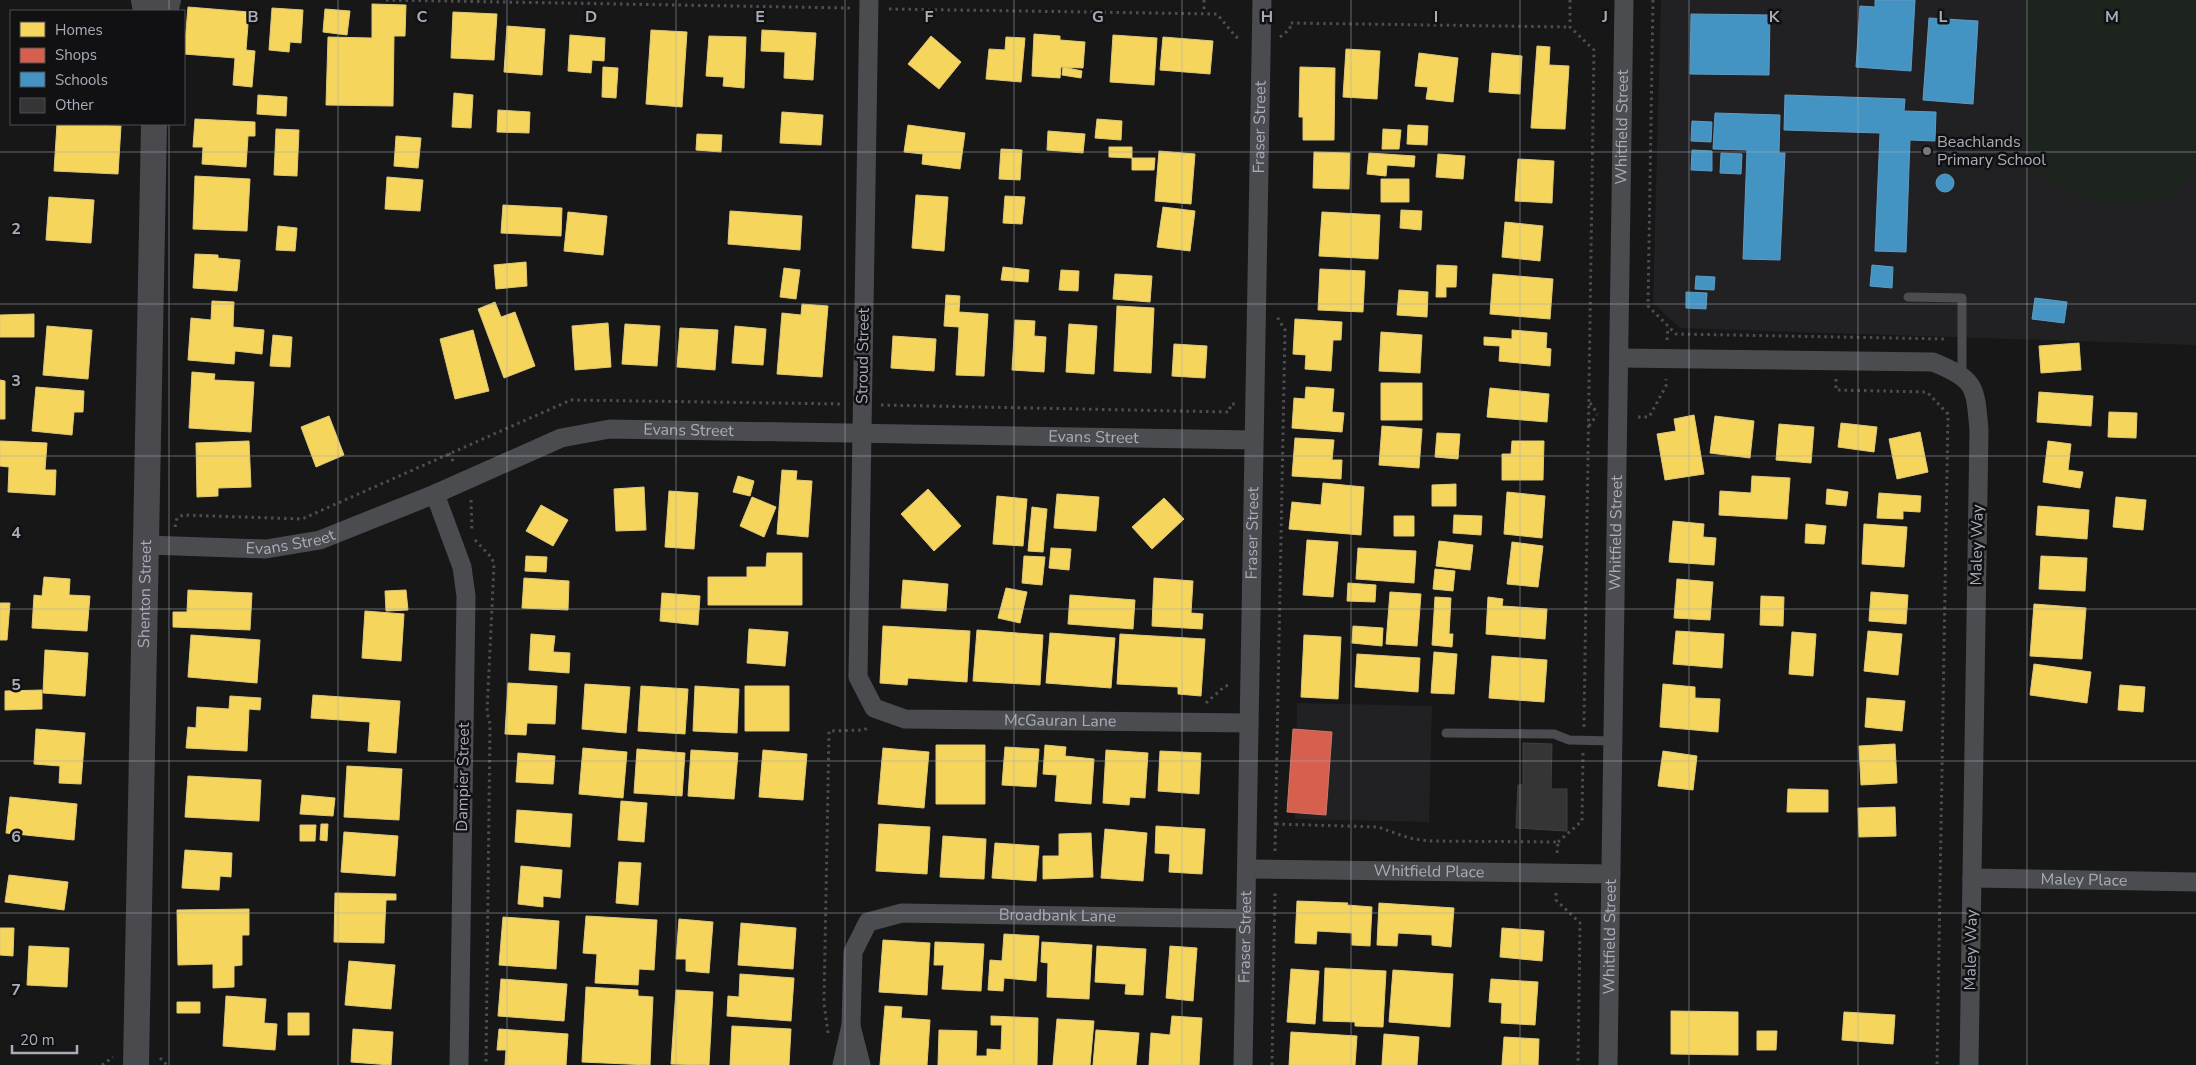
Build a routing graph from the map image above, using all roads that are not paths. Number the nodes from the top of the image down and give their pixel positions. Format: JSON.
{"nodes":[{"id":1,"x":869,"y":0,"type":"edge"},
{"id":2,"x":1262,"y":0,"type":"edge"},
{"id":3,"x":1624,"y":0,"type":"edge"},
{"id":4,"x":154,"y":125,"type":"edge"},
{"id":5,"x":1908,"y":297,"type":"dead end"},
{"id":6,"x":1620,"y":358,"type":"junction"},
{"id":7,"x":1962,"y":374,"type":"junction"},
{"id":8,"x":862,"y":434,"type":"junction"},
{"id":9,"x":1253,"y":440,"type":"junction"},
{"id":10,"x":435,"y":494,"type":"junction"},
{"id":11,"x":147,"y":545,"type":"junction"},
{"id":12,"x":874,"y":715,"type":"joint"},
{"id":13,"x":1249,"y":723,"type":"junction"},
{"id":14,"x":1446,"y":733,"type":"dead end"},
{"id":15,"x":1613,"y":741,"type":"junction"},
{"id":16,"x":1247,"y":869,"type":"junction"},
{"id":17,"x":1611,"y":874,"type":"junction"},
{"id":18,"x":1972,"y":878,"type":"junction"},
{"id":19,"x":2196,"y":882,"type":"edge"},
{"id":20,"x":1246,"y":919,"type":"junction"},
{"id":21,"x":851,"y":1025,"type":"junction"},
{"id":22,"x":136,"y":1065,"type":"edge"},
{"id":23,"x":459,"y":1065,"type":"edge"},
{"id":24,"x":842,"y":1065,"type":"edge"},
{"id":25,"x":861,"y":1065,"type":"edge"},
{"id":26,"x":1243,"y":1065,"type":"edge"},
{"id":27,"x":1608,"y":1065,"type":"edge"},
{"id":28,"x":1969,"y":1065,"type":"edge"}],
"edges":[{"from":1,"to":8,"type":"street","name":"Stroud Street"},
{"from":2,"to":9,"type":"street","name":"Fraser Street"},
{"from":3,"to":6,"type":"street","name":"Whitfield Street"},
{"from":4,"to":11,"type":"main road","name":"Shenton Street"},
{"from":5,"to":7,"type":"lane"},
{"from":6,"to":7,"type":"street"},
{"from":6,"to":15,"type":"street","name":"Whitfield Street"},
{"from":7,"to":18,"type":"street","name":"Maley Way"},
{"from":8,"to":9,"type":"street","name":"Evans Street"},
{"from":8,"to":10,"type":"street","name":"Evans Street"},
{"from":8,"to":12,"type":"street","name":"Stroud Street"},
{"from":9,"to":13,"type":"street","name":"Fraser Street"},
{"from":10,"to":11,"type":"street","name":"Evans Street"},
{"from":10,"to":23,"type":"street","name":"Dampier Street"},
{"from":11,"to":22,"type":"main road","name":"Shenton Street"},
{"from":12,"to":13,"type":"street","name":"McGauran Lane"},
{"from":13,"to":16,"type":"street","name":"Fraser Street"},
{"from":14,"to":15,"type":"lane"},
{"from":15,"to":17,"type":"street","name":"Whitfield Street"},
{"from":16,"to":17,"type":"street","name":"Whitfield Place"},
{"from":16,"to":20,"type":"street","name":"Fraser Street"},
{"from":17,"to":27,"type":"street","name":"Whitfield Street"},
{"from":18,"to":19,"type":"street","name":"Maley Place"},
{"from":18,"to":28,"type":"street","name":"Maley Way"},
{"from":20,"to":21,"type":"street","name":"Broadbank Lane"},
{"from":20,"to":26,"type":"street","name":"Fraser Street"},
{"from":21,"to":24,"type":"street"},
{"from":21,"to":25,"type":"street"}]}
